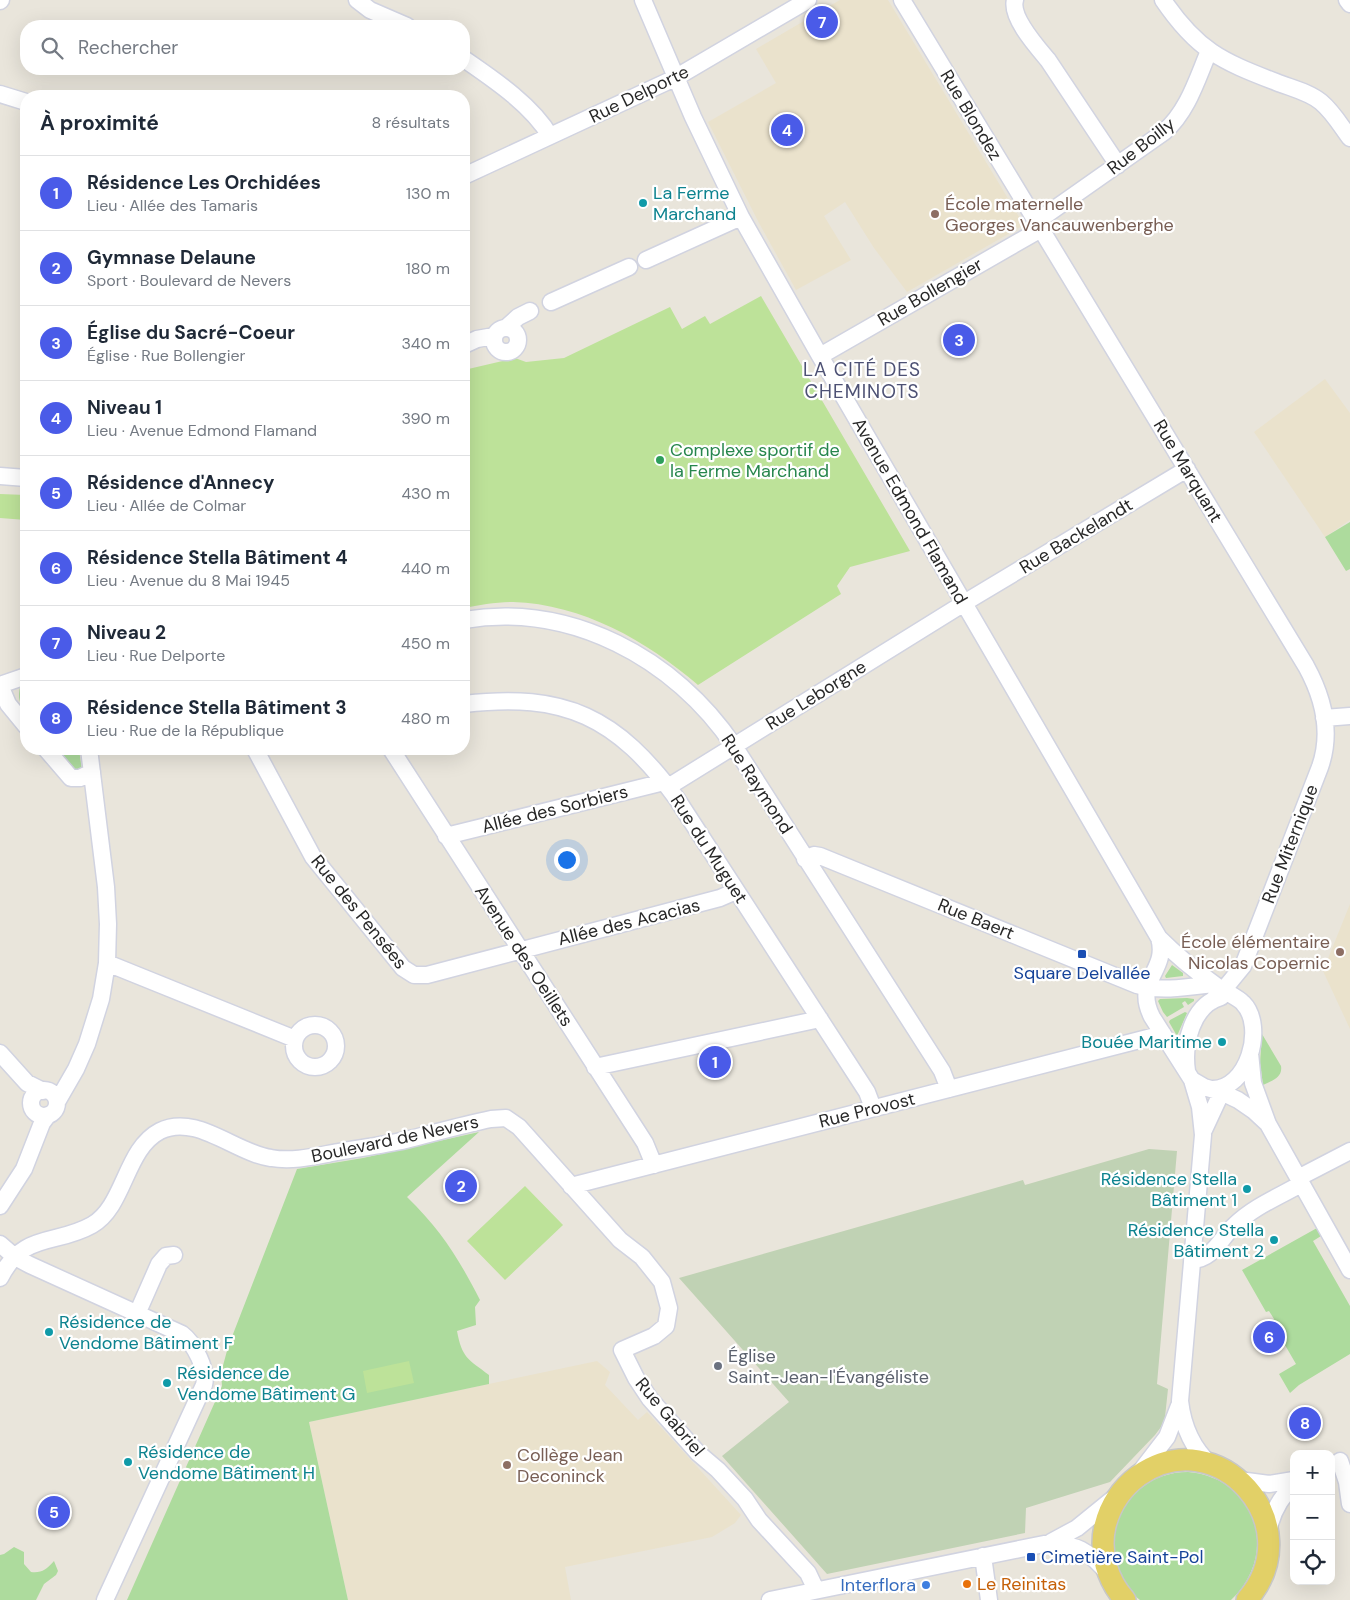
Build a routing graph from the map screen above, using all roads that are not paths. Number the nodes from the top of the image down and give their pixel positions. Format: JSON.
{"nodes":[{"id":1,"x":357,"y":0,"type":"edge"},
{"id":2,"x":643,"y":0,"type":"edge"},
{"id":3,"x":808,"y":0,"type":"edge"},
{"id":4,"x":902,"y":0,"type":"edge"},
{"id":5,"x":1015,"y":0,"type":"edge"},
{"id":6,"x":1163,"y":0,"type":"edge"},
{"id":7,"x":1347,"y":0,"type":"edge"},
{"id":8,"x":1350,"y":4,"type":"edge"},
{"id":9,"x":393,"y":20,"type":"edge"},
{"id":10,"x":1209,"y":51,"type":"junction"},
{"id":11,"x":470,"y":64,"type":"edge"},
{"id":12,"x":675,"y":78,"type":"junction"},
{"id":13,"x":0,"y":94,"type":"edge"},
{"id":14,"x":20,"y":100,"type":"edge"},
{"id":15,"x":550,"y":136,"type":"junction"},
{"id":16,"x":1350,"y":138,"type":"edge"},
{"id":17,"x":1118,"y":164,"type":"junction"},
{"id":18,"x":470,"y":173,"type":"edge"},
{"id":19,"x":741,"y":217,"type":"junction"},
{"id":20,"x":1039,"y":226,"type":"junction"},
{"id":21,"x":646,"y":260,"type":"dead end"},
{"id":22,"x":629,"y":267,"type":"dead end"},
{"id":23,"x":551,"y":302,"type":"dead end"},
{"id":24,"x":530,"y":311,"type":"dead end"},
{"id":25,"x":470,"y":342,"type":"edge"},
{"id":26,"x":820,"y":356,"type":"junction"},
{"id":27,"x":1187,"y":469,"type":"junction"},
{"id":28,"x":0,"y":476,"type":"edge"},
{"id":29,"x":20,"y":478,"type":"edge"},
{"id":30,"x":964,"y":603,"type":"junction"},
{"id":31,"x":470,"y":619,"type":"edge"},
{"id":32,"x":20,"y":678,"type":"edge"},
{"id":33,"x":0,"y":685,"type":"edge"},
{"id":34,"x":470,"y":703,"type":"edge"},
{"id":35,"x":1350,"y":716,"type":"edge"},
{"id":36,"x":1324,"y":718,"type":"junction"},
{"id":37,"x":20,"y":719,"type":"edge"},
{"id":38,"x":734,"y":746,"type":"junction"},
{"id":39,"x":51,"y":755,"type":"edge"},
{"id":40,"x":90,"y":755,"type":"edge"},
{"id":41,"x":258,"y":755,"type":"edge"},
{"id":42,"x":395,"y":755,"type":"edge"},
{"id":43,"x":92,"y":772,"type":"junction"},
{"id":44,"x":666,"y":784,"type":"junction"},
{"id":45,"x":446,"y":836,"type":"junction"},
{"id":46,"x":805,"y":859,"type":"junction"},
{"id":47,"x":736,"y":891,"type":"junction"},
{"id":48,"x":1159,"y":938,"type":"junction"},
{"id":49,"x":520,"y":950,"type":"junction"},
{"id":50,"x":107,"y":963,"type":"junction"},
{"id":51,"x":1243,"y":966,"type":"junction"},
{"id":52,"x":1147,"y":987,"type":"junction"},
{"id":53,"x":1226,"y":996,"type":"junction"},
{"id":54,"x":820,"y":1019,"type":"junction"},
{"id":55,"x":1163,"y":1034,"type":"junction"},
{"id":56,"x":296,"y":1039,"type":"dead end"},
{"id":57,"x":1250,"y":1053,"type":"junction"},
{"id":58,"x":4,"y":1058,"type":"edge"},
{"id":59,"x":595,"y":1067,"type":"junction"},
{"id":60,"x":1191,"y":1078,"type":"junction"},
{"id":61,"x":949,"y":1089,"type":"junction"},
{"id":62,"x":1219,"y":1089,"type":"junction"},
{"id":63,"x":43,"y":1091,"type":"junction"},
{"id":64,"x":1244,"y":1104,"type":"junction"},
{"id":65,"x":32,"y":1108,"type":"junction"},
{"id":66,"x":873,"y":1108,"type":"junction"},
{"id":67,"x":52,"y":1109,"type":"junction"},
{"id":68,"x":506,"y":1118,"type":"joint"},
{"id":69,"x":1209,"y":1119,"type":"junction"},
{"id":70,"x":1268,"y":1124,"type":"junction"},
{"id":71,"x":1203,"y":1135,"type":"junction"},
{"id":72,"x":1350,"y":1151,"type":"edge"},
{"id":73,"x":654,"y":1164,"type":"junction"},
{"id":74,"x":1300,"y":1181,"type":"junction"},
{"id":75,"x":571,"y":1186,"type":"junction"},
{"id":76,"x":0,"y":1206,"type":"edge"},
{"id":77,"x":0,"y":1244,"type":"edge"},
{"id":78,"x":174,"y":1255,"type":"dead end"},
{"id":79,"x":15,"y":1257,"type":"junction"},
{"id":80,"x":1192,"y":1260,"type":"junction"},
{"id":81,"x":1350,"y":1270,"type":"edge"},
{"id":82,"x":0,"y":1278,"type":"edge"},
{"id":83,"x":137,"y":1314,"type":"junction"},
{"id":84,"x":1180,"y":1401,"type":"junction"},
{"id":85,"x":1340,"y":1461,"type":"edge"},
{"id":86,"x":1212,"y":1465,"type":"junction"},
{"id":87,"x":1239,"y":1480,"type":"junction"},
{"id":88,"x":1290,"y":1481,"type":"edge"},
{"id":89,"x":1128,"y":1486,"type":"junction"},
{"id":90,"x":1290,"y":1490,"type":"edge"},
{"id":91,"x":1350,"y":1504,"type":"edge"},
{"id":92,"x":1268,"y":1532,"type":"junction"},
{"id":93,"x":1044,"y":1544,"type":"junction"},
{"id":94,"x":984,"y":1556,"type":"junction"},
{"id":95,"x":816,"y":1590,"type":"junction"},
{"id":96,"x":1119,"y":1593,"type":"edge"},
{"id":97,"x":105,"y":1600,"type":"edge"},
{"id":98,"x":770,"y":1600,"type":"edge"},
{"id":99,"x":989,"y":1600,"type":"edge"},
{"id":100,"x":1247,"y":1600,"type":"edge"}],
"edges":[{"from":1,"to":9,"type":"street"},
{"from":2,"to":12,"type":"street","name":"Avenue Edmond Flamand"},
{"from":3,"to":12,"type":"street","name":"Rue Delporte"},
{"from":4,"to":20,"type":"street","name":"Rue Blondez"},
{"from":5,"to":17,"type":"street"},
{"from":6,"to":10,"type":"street"},
{"from":7,"to":8,"type":"street"},
{"from":10,"to":16,"type":"street"},
{"from":10,"to":17,"type":"street","name":"Rue Boilly"},
{"from":11,"to":15,"type":"street"},
{"from":12,"to":15,"type":"street","name":"Rue Delporte"},
{"from":12,"to":19,"type":"street","name":"Avenue Edmond Flamand"},
{"from":13,"to":14,"type":"street"},
{"from":15,"to":18,"type":"street","name":"Rue Delporte"},
{"from":17,"to":20,"type":"street","name":"Rue Boilly"},
{"from":19,"to":21,"type":"street"},
{"from":19,"to":26,"type":"street","name":"Avenue Edmond Flamand"},
{"from":20,"to":26,"type":"street","name":"Rue Bollengier"},
{"from":20,"to":27,"type":"street","name":"Rue Marquant"},
{"from":22,"to":23,"type":"street"},
{"from":24,"to":25,"type":"street"},
{"from":26,"to":30,"type":"street","name":"Avenue Edmond Flamand"},
{"from":27,"to":30,"type":"street","name":"Rue Backelandt"},
{"from":27,"to":36,"type":"street","name":"Rue Marquant"},
{"from":28,"to":29,"type":"street"},
{"from":30,"to":38,"type":"street","name":"Rue Leborgne"},
{"from":30,"to":48,"type":"street","name":"Avenue Edmond Flamand"},
{"from":31,"to":38,"type":"street","name":"Rue Raymond"},
{"from":32,"to":33,"type":"street"},
{"from":33,"to":37,"type":"street"},
{"from":34,"to":44,"type":"street","name":"Rue du Muguet"},
{"from":35,"to":36,"type":"street"},
{"from":36,"to":51,"type":"street","name":"Rue Miternique"},
{"from":38,"to":44,"type":"street","name":"Rue Leborgne"},
{"from":38,"to":46,"type":"street","name":"Rue Raymond"},
{"from":39,"to":43,"type":"street"},
{"from":40,"to":43,"type":"street"},
{"from":41,"to":49,"type":"street","name":"Rue des Pensées"},
{"from":42,"to":45,"type":"street","name":"Avenue des Oeillets"},
{"from":43,"to":50,"type":"street"},
{"from":44,"to":45,"type":"street","name":"Allée des Sorbiers"},
{"from":44,"to":47,"type":"street","name":"Rue du Muguet"},
{"from":45,"to":49,"type":"street","name":"Avenue des Oeillets"},
{"from":46,"to":52,"type":"street","name":"Rue Baert"},
{"from":46,"to":61,"type":"street","name":"Rue Raymond"},
{"from":47,"to":49,"type":"street","name":"Allée des Acacias"},
{"from":47,"to":54,"type":"street","name":"Rue du Muguet"},
{"from":48,"to":52,"type":"street"},
{"from":48,"to":53,"type":"street"},
{"from":49,"to":59,"type":"street","name":"Avenue des Oeillets"},
{"from":50,"to":56,"type":"street"},
{"from":50,"to":67,"type":"street"},
{"from":51,"to":53,"type":"street"},
{"from":51,"to":53,"type":"street"},
{"from":52,"to":53,"type":"street"},
{"from":52,"to":55,"type":"street"},
{"from":53,"to":57,"type":"street"},
{"from":53,"to":60,"type":"street"},
{"from":54,"to":59,"type":"street"},
{"from":54,"to":66,"type":"street","name":"Rue du Muguet"},
{"from":55,"to":60,"type":"street"},
{"from":55,"to":61,"type":"street","name":"Rue Provost"},
{"from":57,"to":62,"type":"street"},
{"from":57,"to":70,"type":"street"},
{"from":58,"to":63,"type":"street"},
{"from":58,"to":65,"type":"street"},
{"from":59,"to":73,"type":"street","name":"Avenue des Oeillets"},
{"from":60,"to":62,"type":"street"},
{"from":60,"to":71,"type":"street"},
{"from":61,"to":66,"type":"street","name":"Rue Provost"},
{"from":62,"to":64,"type":"street"},
{"from":62,"to":69,"type":"street"},
{"from":63,"to":65,"type":"street"},
{"from":63,"to":67,"type":"street"},
{"from":64,"to":69,"type":"street"},
{"from":64,"to":70,"type":"street"},
{"from":65,"to":67,"type":"street"},
{"from":66,"to":73,"type":"street","name":"Rue Provost"},
{"from":67,"to":76,"type":"street"},
{"from":68,"to":75,"type":"street","name":"Rue Gabriel"},
{"from":68,"to":79,"type":"street","name":"Boulevard de Nevers"},
{"from":69,"to":71,"type":"street"},
{"from":70,"to":74,"type":"street"},
{"from":71,"to":80,"type":"street"},
{"from":72,"to":74,"type":"street"},
{"from":73,"to":75,"type":"street","name":"Rue Provost"},
{"from":74,"to":80,"type":"street"},
{"from":74,"to":81,"type":"street"},
{"from":75,"to":95,"type":"street","name":"Rue Gabriel"},
{"from":77,"to":79,"type":"street"},
{"from":78,"to":83,"type":"street"},
{"from":79,"to":82,"type":"street","name":"Boulevard de Nevers"},
{"from":79,"to":83,"type":"street"},
{"from":80,"to":84,"type":"street"},
{"from":83,"to":97,"type":"street"},
{"from":84,"to":86,"type":"street"},
{"from":84,"to":89,"type":"street"},
{"from":85,"to":91,"type":"street"},
{"from":86,"to":87,"type":"main road"},
{"from":86,"to":89,"type":"main road"},
{"from":87,"to":88,"type":"street"},
{"from":87,"to":92,"type":"main road"},
{"from":89,"to":93,"type":"street"},
{"from":89,"to":96,"type":"main road"},
{"from":90,"to":92,"type":"street"},
{"from":92,"to":100,"type":"main road"},
{"from":93,"to":94,"type":"street"},
{"from":93,"to":96,"type":"street"},
{"from":94,"to":95,"type":"street"},
{"from":94,"to":99,"type":"street"},
{"from":95,"to":98,"type":"street"}]}
